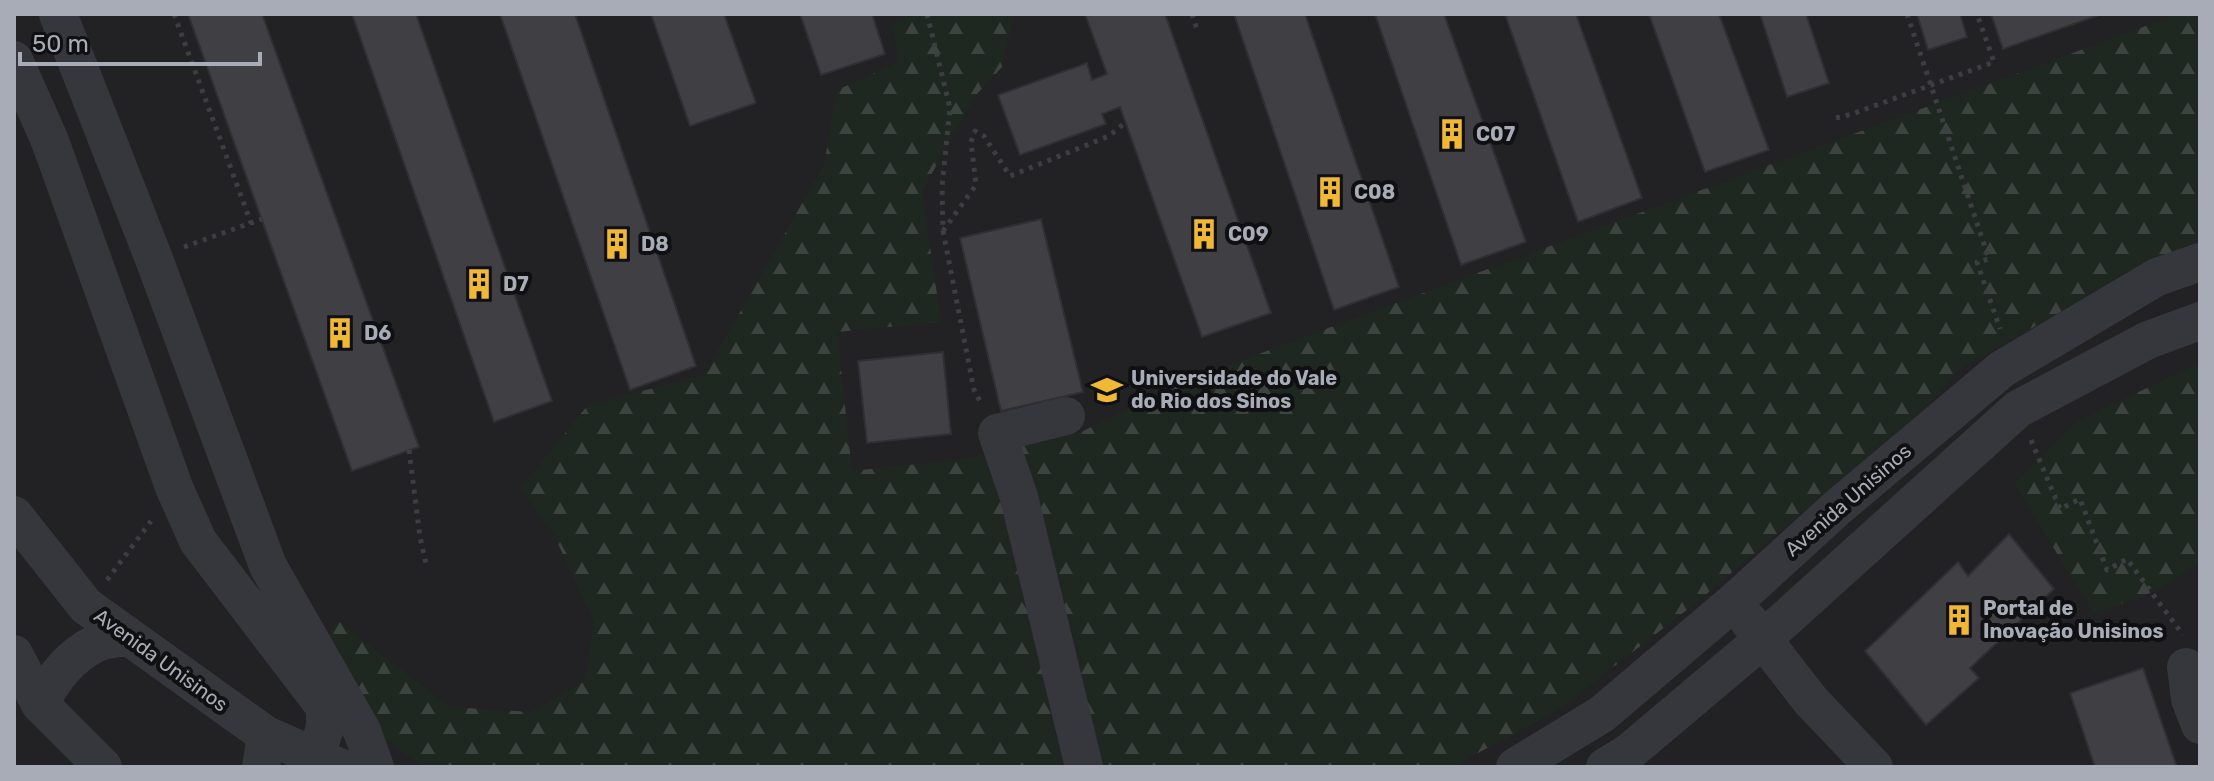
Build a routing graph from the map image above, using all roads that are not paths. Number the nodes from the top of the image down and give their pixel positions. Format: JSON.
{"nodes":[{"id":1,"x":58,"y":14,"type":"edge"},
{"id":2,"x":14,"y":60,"type":"edge"},
{"id":3,"x":99,"y":121,"type":"junction"},
{"id":4,"x":50,"y":141,"type":"junction"},
{"id":5,"x":2200,"y":262,"type":"edge"},
{"id":6,"x":2200,"y":321,"type":"edge"},
{"id":7,"x":1066,"y":416,"type":"dead end"},
{"id":8,"x":14,"y":515,"type":"edge"},
{"id":9,"x":268,"y":566,"type":"junction"},
{"id":10,"x":234,"y":586,"type":"junction"},
{"id":11,"x":1735,"y":601,"type":"junction"},
{"id":12,"x":127,"y":637,"type":"junction"},
{"id":13,"x":1762,"y":640,"type":"junction"},
{"id":14,"x":2185,"y":651,"type":"road end"},
{"id":15,"x":14,"y":654,"type":"edge"},
{"id":16,"x":40,"y":704,"type":"junction"},
{"id":17,"x":2200,"y":725,"type":"edge"},
{"id":18,"x":264,"y":751,"type":"edge"},
{"id":19,"x":325,"y":761,"type":"edge"},
{"id":20,"x":103,"y":767,"type":"edge"},
{"id":21,"x":375,"y":767,"type":"edge"},
{"id":22,"x":1084,"y":767,"type":"edge"},
{"id":23,"x":1515,"y":767,"type":"edge"},
{"id":24,"x":1605,"y":767,"type":"edge"},
{"id":25,"x":1874,"y":767,"type":"edge"}],
"edges":[{"from":1,"to":3,"type":"lane"},
{"from":2,"to":4,"type":"lane"},
{"from":3,"to":4,"type":"lane"},
{"from":3,"to":9,"type":"lane"},
{"from":4,"to":10,"type":"lane"},
{"from":5,"to":11,"type":"lane","name":"Avenida Unisinos"},
{"from":6,"to":13,"type":"lane"},
{"from":7,"to":22,"type":"lane"},
{"from":8,"to":12,"type":"lane","name":"Avenida Unisinos"},
{"from":9,"to":10,"type":"lane"},
{"from":9,"to":21,"type":"lane"},
{"from":10,"to":19,"type":"lane"},
{"from":11,"to":13,"type":"lane"},
{"from":11,"to":23,"type":"lane","name":"Avenida Unisinos"},
{"from":12,"to":16,"type":"lane"},
{"from":12,"to":18,"type":"lane","name":"Avenida Unisinos"},
{"from":13,"to":24,"type":"lane"},
{"from":13,"to":25,"type":"lane"},
{"from":14,"to":17,"type":"lane"},
{"from":15,"to":16,"type":"lane"},
{"from":16,"to":20,"type":"lane"},
{"from":18,"to":19,"type":"lane","name":"Avenida Unisinos"}]}
